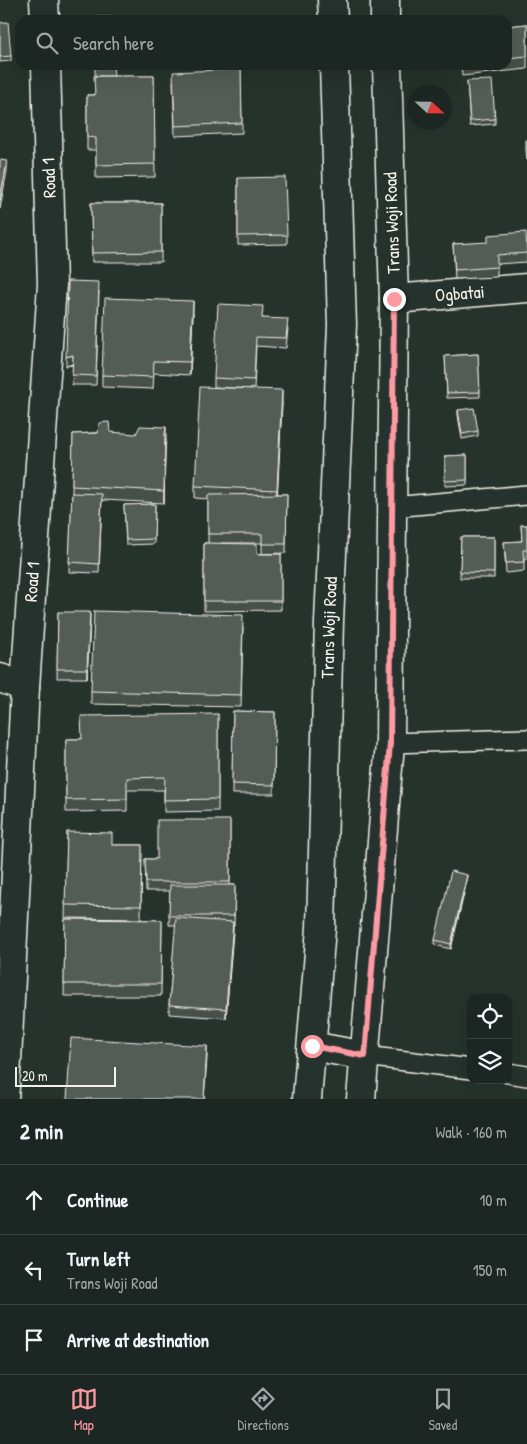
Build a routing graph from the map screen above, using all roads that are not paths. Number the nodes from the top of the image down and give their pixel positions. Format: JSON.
{"nodes":[{"id":1,"x":44,"y":0,"type":"edge"},
{"id":2,"x":332,"y":0,"type":"edge"},
{"id":3,"x":385,"y":0,"type":"edge"},
{"id":4,"x":45,"y":15,"type":"edge"},
{"id":5,"x":333,"y":15,"type":"edge"},
{"id":6,"x":385,"y":15,"type":"edge"},
{"id":7,"x":46,"y":70,"type":"edge"},
{"id":8,"x":334,"y":70,"type":"edge"},
{"id":9,"x":387,"y":70,"type":"edge"},
{"id":10,"x":527,"y":288,"type":"edge"},
{"id":11,"x":394,"y":299,"type":"junction"},
{"id":12,"x":527,"y":495,"type":"edge"},
{"id":13,"x":392,"y":507,"type":"junction"},
{"id":14,"x":12,"y":683,"type":"edge"},
{"id":15,"x":527,"y":738,"type":"edge"},
{"id":16,"x":390,"y":743,"type":"junction"},
{"id":17,"x":312,"y":1046,"type":"junction"},
{"id":18,"x":365,"y":1056,"type":"junction"},
{"id":19,"x":4,"y":1061,"type":"edge"},
{"id":20,"x":467,"y":1069,"type":"edge"},
{"id":21,"x":512,"y":1074,"type":"edge"},
{"id":22,"x":527,"y":1076,"type":"edge"},
{"id":23,"x":4,"y":1099,"type":"edge"},
{"id":24,"x":307,"y":1099,"type":"edge"},
{"id":25,"x":361,"y":1099,"type":"edge"}],
"edges":[{"from":1,"to":4,"type":"main road"},
{"from":2,"to":5,"type":"main road"},
{"from":3,"to":6,"type":"main road"},
{"from":7,"to":14,"type":"main road","name":"Road 1"},
{"from":8,"to":17,"type":"main road","name":"Trans Woji Road"},
{"from":9,"to":11,"type":"main road","name":"Trans Woji Road"},
{"from":10,"to":11,"type":"main road","name":"Ogbatai"},
{"from":11,"to":13,"type":"main road","name":"Trans Woji Road"},
{"from":12,"to":13,"type":"lane"},
{"from":13,"to":16,"type":"main road","name":"Trans Woji Road"},
{"from":14,"to":19,"type":"main road","name":"Road 1"},
{"from":15,"to":16,"type":"lane"},
{"from":16,"to":18,"type":"main road","name":"Trans Woji Road"},
{"from":17,"to":18,"type":"main road"},
{"from":17,"to":24,"type":"main road","name":"Trans Woji Road"},
{"from":18,"to":20,"type":"lane"},
{"from":18,"to":25,"type":"main road","name":"Trans Woji Road"},
{"from":19,"to":23,"type":"main road","name":"Road 1"},
{"from":21,"to":22,"type":"lane"}]}
